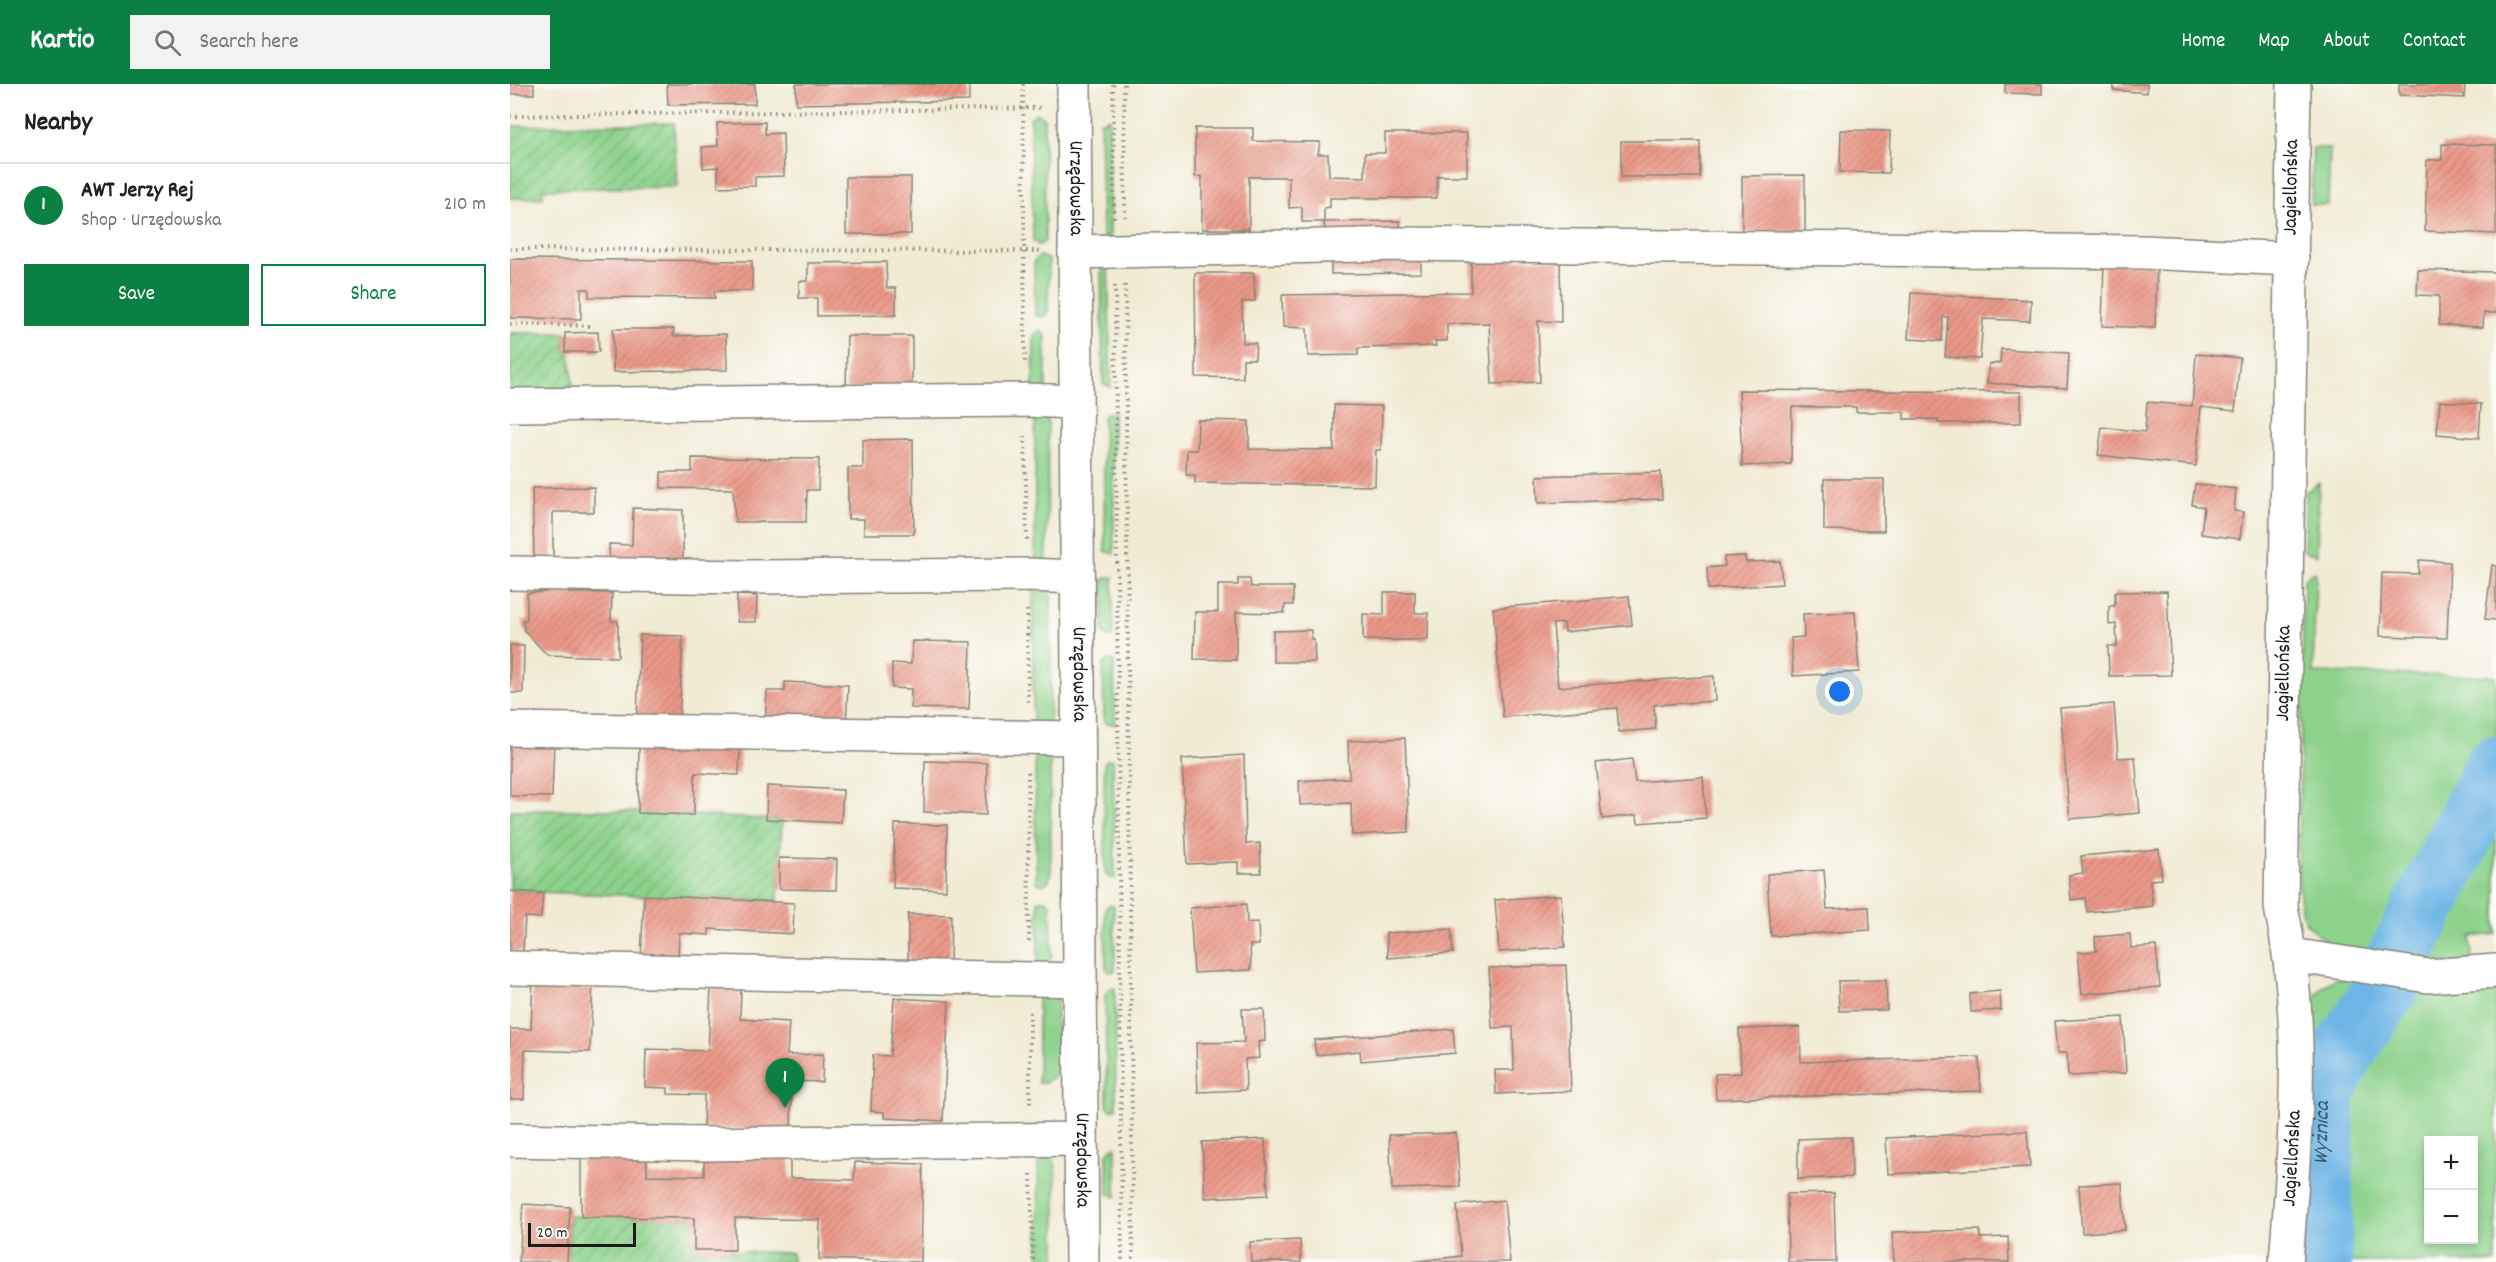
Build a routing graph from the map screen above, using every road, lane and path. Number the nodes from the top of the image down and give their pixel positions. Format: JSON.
{"nodes":[{"id":1,"x":1023,"y":84,"type":"edge"},
{"id":2,"x":1113,"y":84,"type":"edge"},
{"id":3,"x":1124,"y":84,"type":"edge"},
{"id":4,"x":2294,"y":84,"type":"edge"},
{"id":5,"x":1074,"y":96,"type":"edge"},
{"id":6,"x":1023,"y":108,"type":"junction"},
{"id":7,"x":510,"y":117,"type":"edge"},
{"id":8,"x":510,"y":249,"type":"edge"},
{"id":9,"x":1023,"y":250,"type":"junction"},
{"id":10,"x":1075,"y":252,"type":"junction"},
{"id":11,"x":1120,"y":252,"type":"junction"},
{"id":12,"x":2292,"y":259,"type":"junction"},
{"id":13,"x":510,"y":324,"type":"edge"},
{"id":14,"x":592,"y":326,"type":"dead end"},
{"id":15,"x":1025,"y":400,"type":"junction"},
{"id":16,"x":1075,"y":402,"type":"junction"},
{"id":17,"x":510,"y":405,"type":"edge"},
{"id":18,"x":510,"y":573,"type":"edge"},
{"id":19,"x":1027,"y":575,"type":"junction"},
{"id":20,"x":1077,"y":577,"type":"junction"},
{"id":21,"x":510,"y":729,"type":"edge"},
{"id":22,"x":1028,"y":737,"type":"junction"},
{"id":23,"x":1078,"y":738,"type":"junction"},
{"id":24,"x":2291,"y":955,"type":"junction"},
{"id":25,"x":510,"y":968,"type":"edge"},
{"id":26,"x":2496,"y":971,"type":"edge"},
{"id":27,"x":1029,"y":978,"type":"junction"},
{"id":28,"x":1080,"y":980,"type":"junction"},
{"id":29,"x":1081,"y":1139,"type":"junction"},
{"id":30,"x":510,"y":1140,"type":"edge"},
{"id":31,"x":1031,"y":1140,"type":"junction"},
{"id":32,"x":1033,"y":1262,"type":"edge"},
{"id":33,"x":1082,"y":1262,"type":"edge"},
{"id":34,"x":1122,"y":1262,"type":"edge"},
{"id":35,"x":1133,"y":1262,"type":"edge"},
{"id":36,"x":2286,"y":1262,"type":"edge"}],
"edges":[{"from":1,"to":6,"type":"path"},
{"from":2,"to":11,"type":"path"},
{"from":3,"to":11,"type":"path"},
{"from":4,"to":12,"type":"street","name":"Jagiellońska"},
{"from":5,"to":6,"type":"path"},
{"from":5,"to":10,"type":"street","name":"Urzędowska"},
{"from":6,"to":7,"type":"path"},
{"from":6,"to":9,"type":"path"},
{"from":8,"to":9,"type":"path"},
{"from":9,"to":10,"type":"path"},
{"from":9,"to":15,"type":"path"},
{"from":10,"to":11,"type":"street"},
{"from":10,"to":16,"type":"street","name":"Urzędowska"},
{"from":11,"to":12,"type":"street"},
{"from":11,"to":34,"type":"path"},
{"from":11,"to":35,"type":"path"},
{"from":12,"to":24,"type":"street","name":"Jagiellońska"},
{"from":13,"to":14,"type":"path"},
{"from":15,"to":16,"type":"street"},
{"from":15,"to":17,"type":"street"},
{"from":15,"to":19,"type":"path"},
{"from":16,"to":20,"type":"street","name":"Urzędowska"},
{"from":18,"to":19,"type":"street"},
{"from":19,"to":20,"type":"street"},
{"from":19,"to":22,"type":"path"},
{"from":20,"to":23,"type":"street","name":"Urzędowska"},
{"from":21,"to":22,"type":"street"},
{"from":22,"to":23,"type":"street"},
{"from":22,"to":27,"type":"path"},
{"from":23,"to":28,"type":"street","name":"Urzędowska"},
{"from":24,"to":26,"type":"street"},
{"from":24,"to":36,"type":"street","name":"Jagiellońska"},
{"from":25,"to":27,"type":"street"},
{"from":27,"to":28,"type":"street"},
{"from":27,"to":31,"type":"path"},
{"from":28,"to":29,"type":"street","name":"Urzędowska"},
{"from":29,"to":31,"type":"street"},
{"from":29,"to":33,"type":"street","name":"Urzędowska"},
{"from":30,"to":31,"type":"street"},
{"from":31,"to":32,"type":"path"}]}
